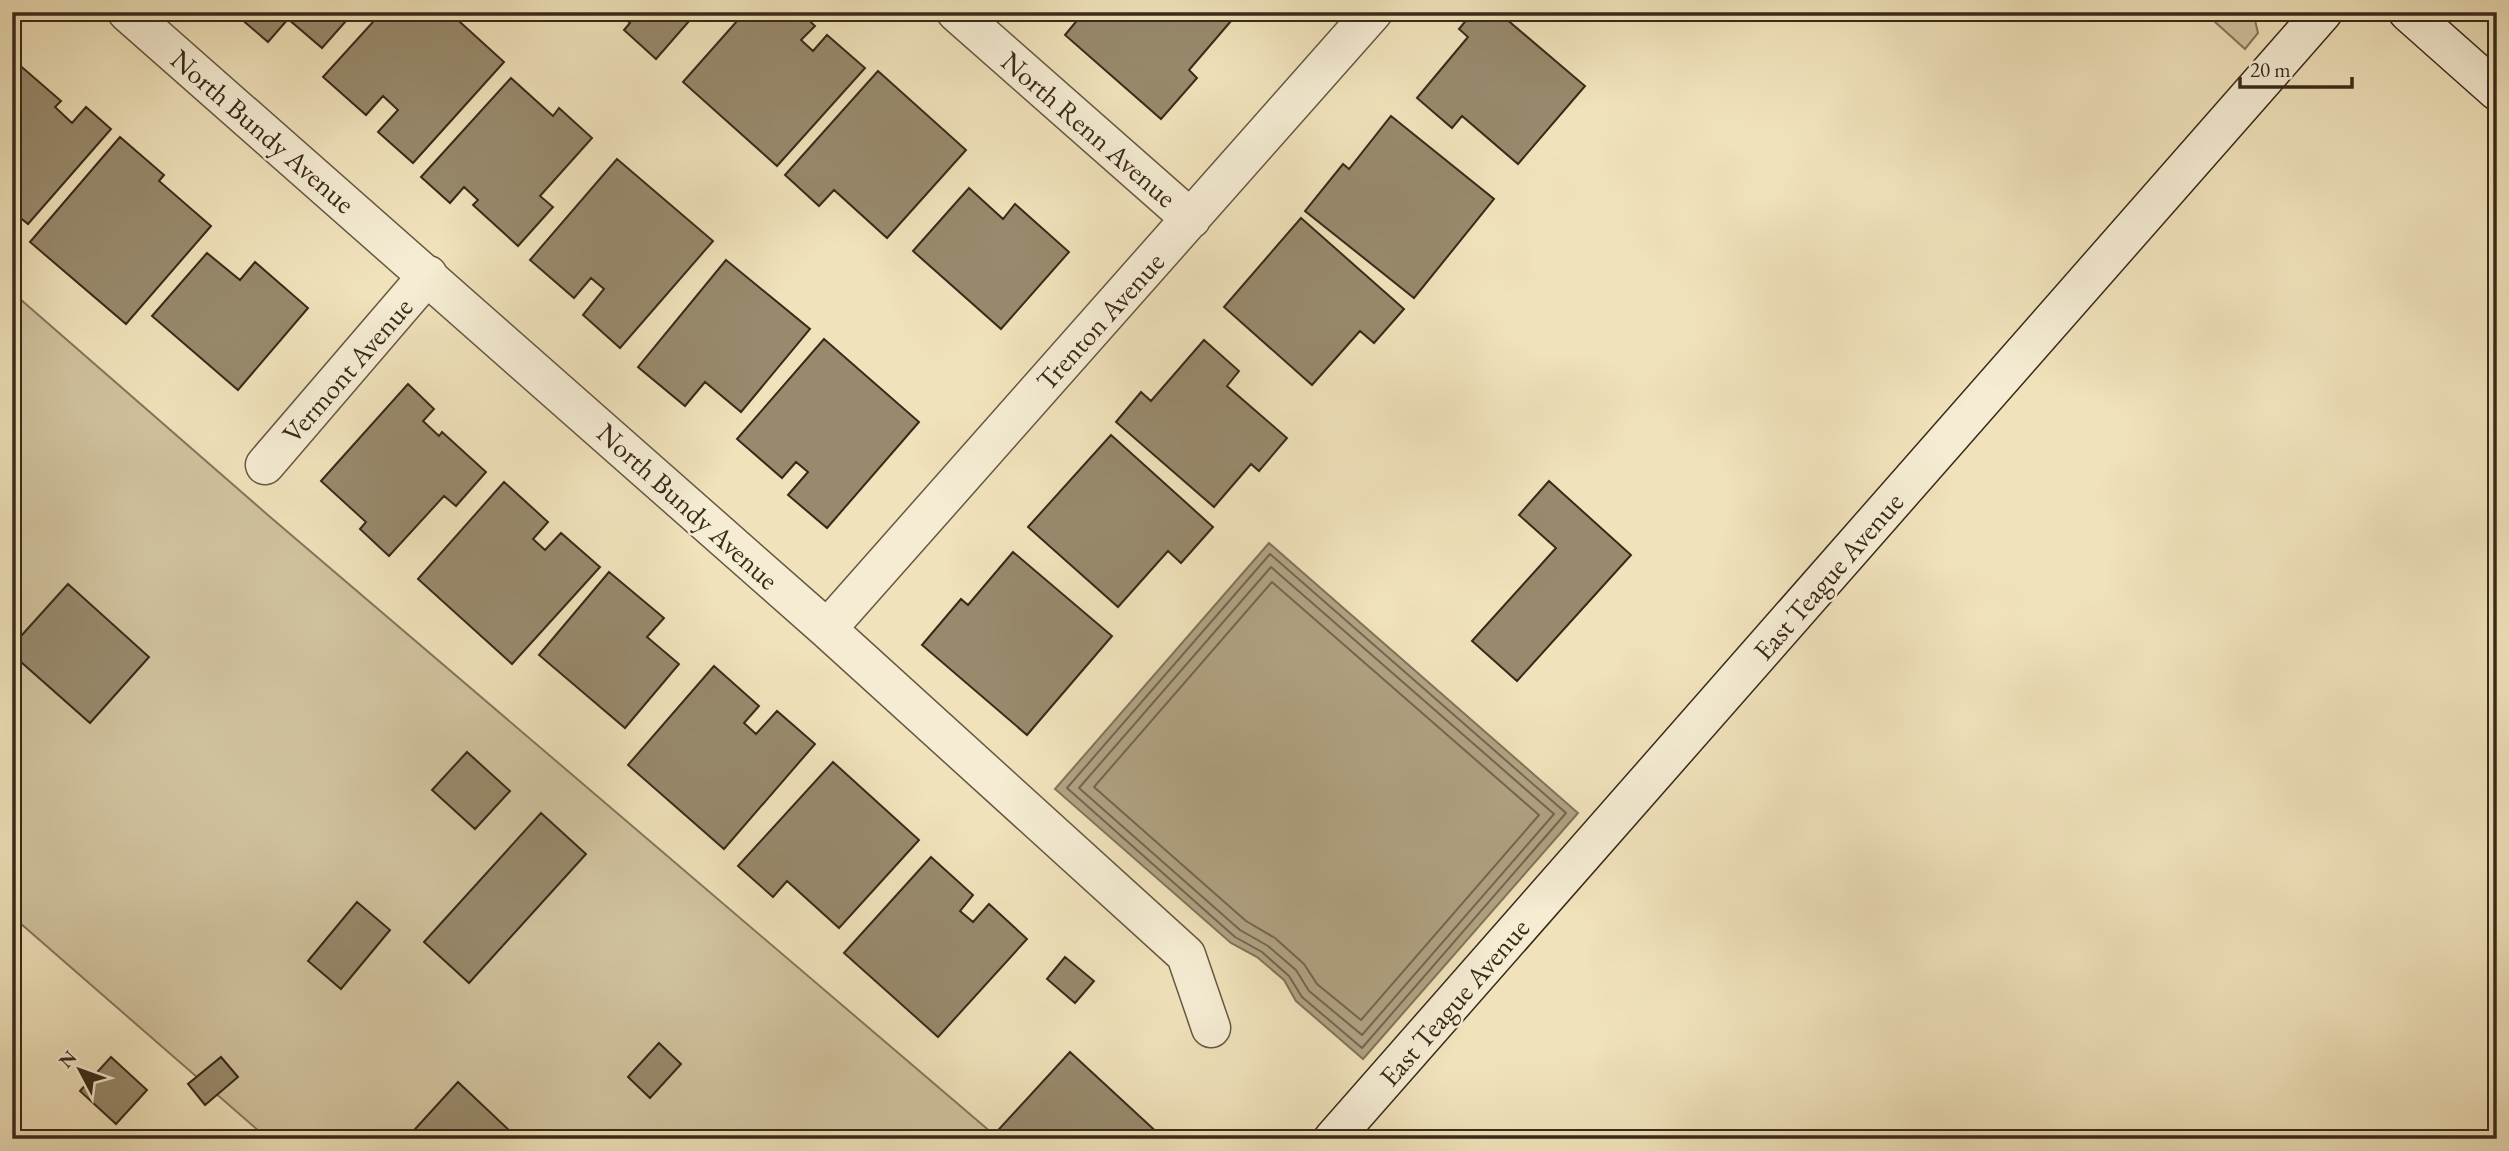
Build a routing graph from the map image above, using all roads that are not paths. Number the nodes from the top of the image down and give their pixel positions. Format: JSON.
{"nodes":[{"id":1,"x":127,"y":12,"type":"edge"},
{"id":2,"x":956,"y":12,"type":"edge"},
{"id":3,"x":1373,"y":12,"type":"edge"},
{"id":4,"x":2323,"y":12,"type":"edge"},
{"id":5,"x":2408,"y":12,"type":"edge"},
{"id":6,"x":2497,"y":91,"type":"edge"},
{"id":7,"x":1191,"y":219,"type":"junction"},
{"id":8,"x":428,"y":275,"type":"junction"},
{"id":9,"x":265,"y":466,"type":"dead end"},
{"id":10,"x":827,"y":629,"type":"junction"},
{"id":11,"x":1211,"y":1028,"type":"dead end"},
{"id":12,"x":1333,"y":1139,"type":"edge"}],
"edges":[{"from":1,"to":8,"type":"street","name":"North Bundy Avenue"},
{"from":2,"to":7,"type":"street","name":"North Renn Avenue"},
{"from":3,"to":7,"type":"street","name":"Trenton Avenue"},
{"from":4,"to":12,"type":"street","name":"East Teague Avenue"},
{"from":5,"to":6,"type":"street"},
{"from":7,"to":10,"type":"street","name":"Trenton Avenue"},
{"from":8,"to":9,"type":"street","name":"Vermont Avenue"},
{"from":8,"to":10,"type":"street","name":"North Bundy Avenue"},
{"from":10,"to":11,"type":"street","name":"North Bundy Avenue"}]}
